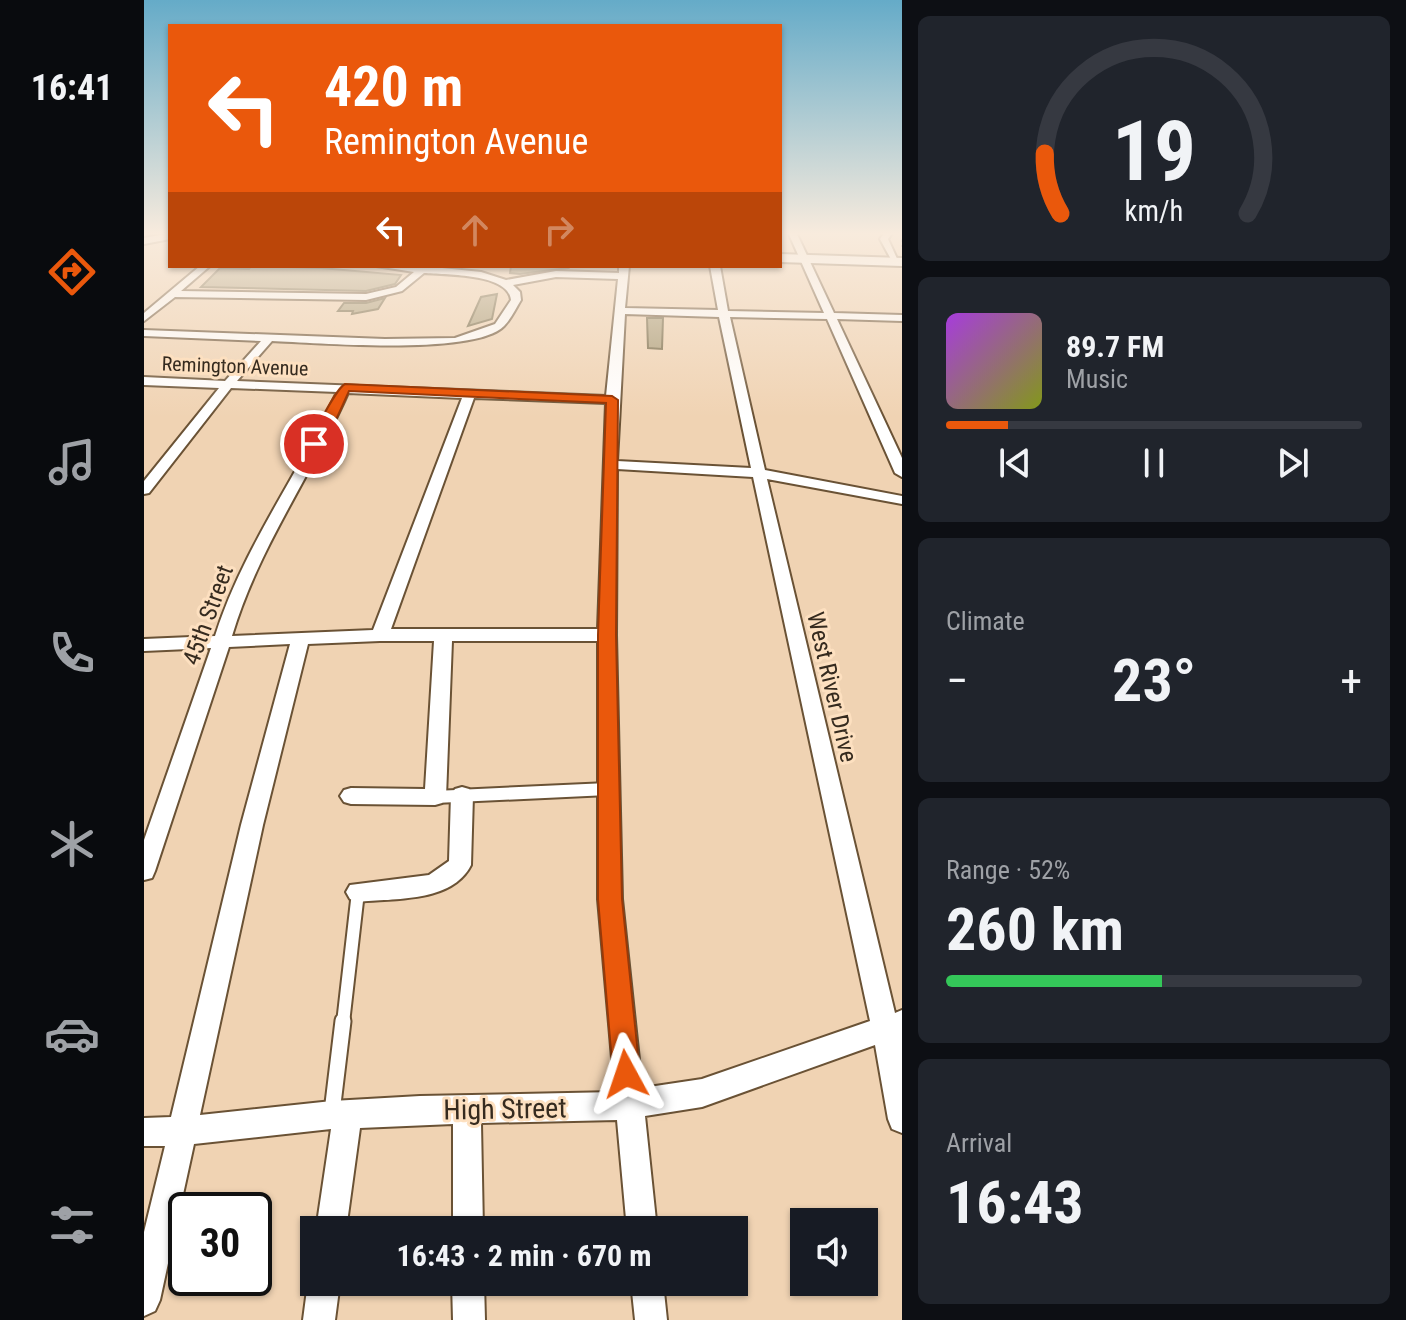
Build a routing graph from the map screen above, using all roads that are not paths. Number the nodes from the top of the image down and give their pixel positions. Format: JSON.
{"nodes":[{"id":1,"x":172,"y":294,"type":"joint"},
{"id":2,"x":380,"y":294,"type":"edge"},
{"id":3,"x":515,"y":294,"type":"edge"},
{"id":4,"x":621,"y":294,"type":"edge"},
{"id":5,"x":720,"y":294,"type":"edge"},
{"id":6,"x":820,"y":294,"type":"edge"},
{"id":7,"x":619,"y":311,"type":"junction"},
{"id":8,"x":724,"y":313,"type":"junction"},
{"id":9,"x":830,"y":315,"type":"junction"},
{"id":10,"x":144,"y":318,"type":"edge"},
{"id":11,"x":902,"y":318,"type":"edge"},
{"id":12,"x":144,"y":333,"type":"edge"},
{"id":13,"x":269,"y":338,"type":"junction"},
{"id":14,"x":144,"y":381,"type":"edge"},
{"id":15,"x":228,"y":384,"type":"junction"},
{"id":16,"x":345,"y":387,"type":"junction"},
{"id":17,"x":470,"y":393,"type":"junction"},
{"id":18,"x":612,"y":400,"type":"junction"},
{"id":19,"x":610,"y":465,"type":"junction"},
{"id":20,"x":759,"y":473,"type":"junction"},
{"id":21,"x":902,"y":473,"type":"edge"},
{"id":22,"x":144,"y":490,"type":"edge"},
{"id":23,"x":902,"y":500,"type":"edge"},
{"id":24,"x":380,"y":635,"type":"junction"},
{"id":25,"x":443,"y":635,"type":"junction"},
{"id":26,"x":607,"y":635,"type":"junction"},
{"id":27,"x":300,"y":639,"type":"junction"},
{"id":28,"x":222,"y":641,"type":"junction"},
{"id":29,"x":144,"y":645,"type":"edge"},
{"id":30,"x":609,"y":789,"type":"junction"},
{"id":31,"x":462,"y":795,"type":"junction"},
{"id":32,"x":351,"y":796,"type":"dead end"},
{"id":33,"x":435,"y":797,"type":"junction"},
{"id":34,"x":144,"y":871,"type":"edge"},
{"id":35,"x":358,"y":892,"type":"joint"},
{"id":36,"x":894,"y":1026,"type":"edge"},
{"id":37,"x":629,"y":1103,"type":"junction"},
{"id":38,"x":467,"y":1110,"type":"junction"},
{"id":39,"x":340,"y":1115,"type":"junction"},
{"id":40,"x":902,"y":1119,"type":"edge"},
{"id":41,"x":184,"y":1131,"type":"junction"},
{"id":42,"x":144,"y":1132,"type":"edge"},
{"id":43,"x":332,"y":1216,"type":"edge"},
{"id":44,"x":468,"y":1216,"type":"edge"},
{"id":45,"x":641,"y":1216,"type":"edge"},
{"id":46,"x":322,"y":1296,"type":"edge"},
{"id":47,"x":468,"y":1296,"type":"edge"},
{"id":48,"x":648,"y":1296,"type":"edge"},
{"id":49,"x":144,"y":1300,"type":"edge"},
{"id":50,"x":319,"y":1320,"type":"edge"},
{"id":51,"x":469,"y":1320,"type":"edge"},
{"id":52,"x":651,"y":1320,"type":"edge"}],
"edges":[{"from":1,"to":2,"type":"street"},
{"from":1,"to":10,"type":"street"},
{"from":3,"to":13,"type":"street"},
{"from":4,"to":7,"type":"street"},
{"from":5,"to":8,"type":"street","name":"West River Drive"},
{"from":6,"to":9,"type":"street"},
{"from":7,"to":8,"type":"street"},
{"from":7,"to":18,"type":"street"},
{"from":8,"to":9,"type":"street"},
{"from":8,"to":20,"type":"street","name":"West River Drive"},
{"from":9,"to":11,"type":"street"},
{"from":9,"to":21,"type":"street"},
{"from":12,"to":13,"type":"street"},
{"from":13,"to":15,"type":"street"},
{"from":14,"to":15,"type":"street","name":"Remington Avenue"},
{"from":15,"to":16,"type":"street","name":"Remington Avenue"},
{"from":15,"to":22,"type":"street"},
{"from":16,"to":17,"type":"street","name":"Remington Avenue"},
{"from":16,"to":28,"type":"street","name":"45th Street"},
{"from":17,"to":18,"type":"street","name":"Remington Avenue"},
{"from":17,"to":24,"type":"street"},
{"from":18,"to":19,"type":"street"},
{"from":19,"to":20,"type":"street"},
{"from":19,"to":26,"type":"street"},
{"from":20,"to":23,"type":"street"},
{"from":20,"to":36,"type":"street","name":"West River Drive"},
{"from":24,"to":25,"type":"street"},
{"from":24,"to":27,"type":"street"},
{"from":25,"to":26,"type":"street"},
{"from":25,"to":33,"type":"street"},
{"from":26,"to":30,"type":"street"},
{"from":27,"to":28,"type":"street"},
{"from":27,"to":41,"type":"street"},
{"from":28,"to":29,"type":"street"},
{"from":28,"to":34,"type":"street","name":"45th Street"},
{"from":30,"to":31,"type":"lane"},
{"from":30,"to":37,"type":"street"},
{"from":31,"to":33,"type":"lane"},
{"from":31,"to":35,"type":"street"},
{"from":32,"to":33,"type":"street"},
{"from":35,"to":39,"type":"lane"},
{"from":36,"to":37,"type":"street","name":"High Street"},
{"from":36,"to":40,"type":"street","name":"West River Drive"},
{"from":37,"to":38,"type":"street","name":"High Street"},
{"from":37,"to":45,"type":"street"},
{"from":38,"to":39,"type":"street","name":"High Street"},
{"from":38,"to":44,"type":"street"},
{"from":39,"to":41,"type":"street","name":"High Street"},
{"from":39,"to":43,"type":"street"},
{"from":41,"to":42,"type":"street","name":"High Street"},
{"from":41,"to":49,"type":"street"},
{"from":46,"to":50,"type":"street"},
{"from":47,"to":51,"type":"street"},
{"from":48,"to":52,"type":"street"}]}
